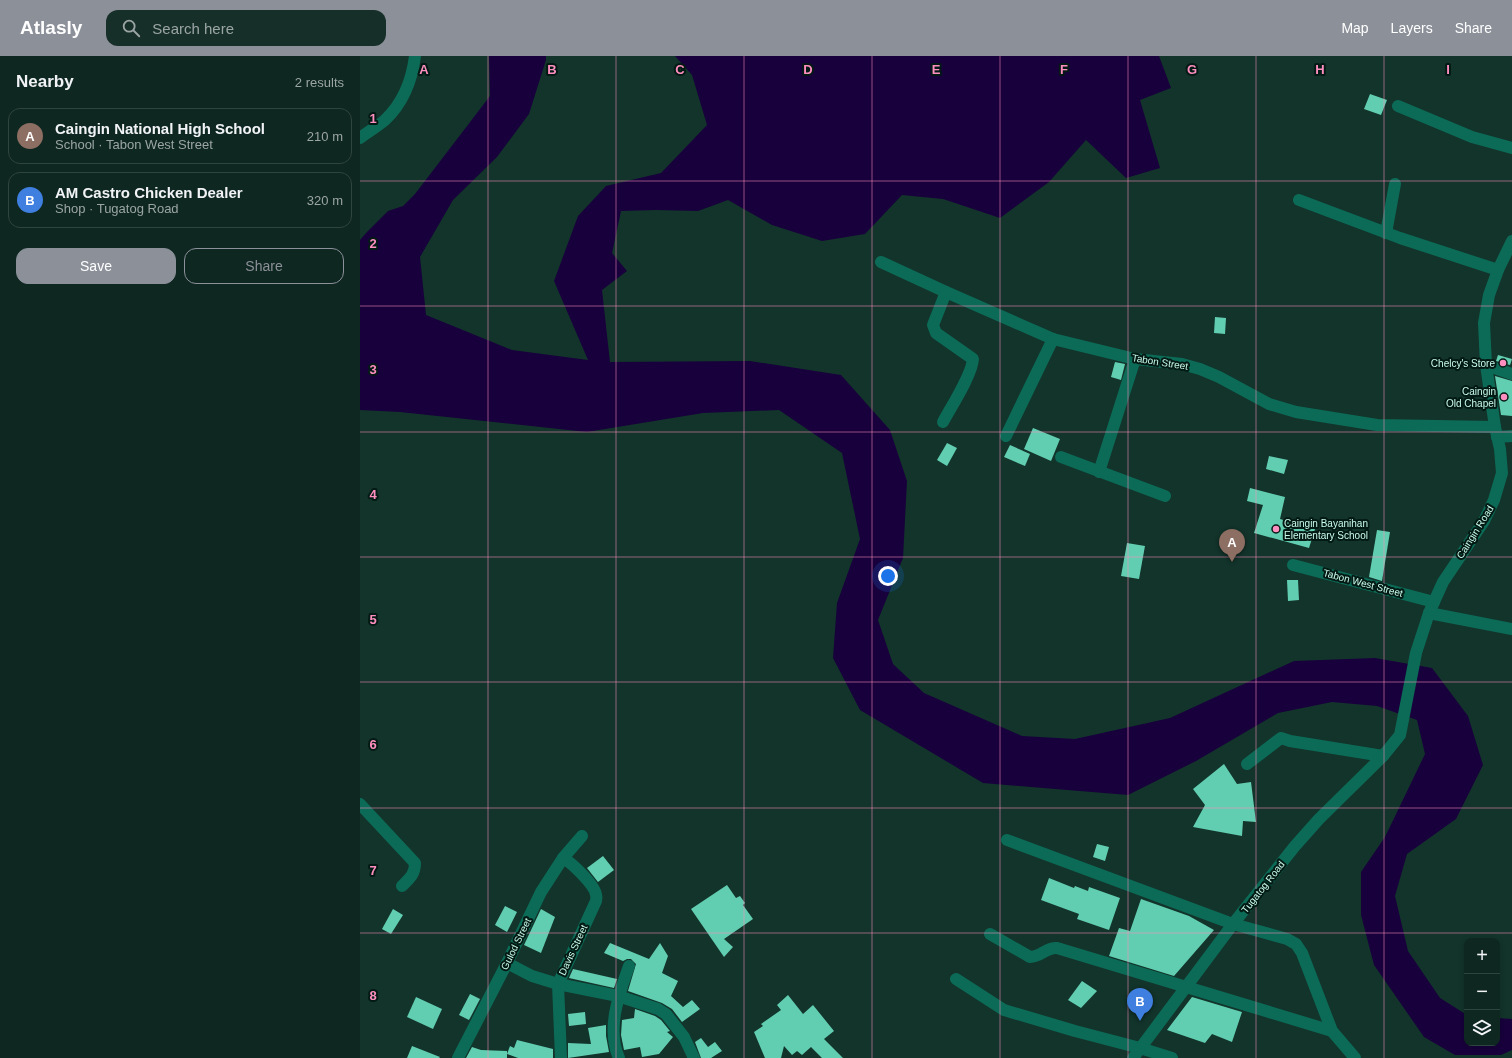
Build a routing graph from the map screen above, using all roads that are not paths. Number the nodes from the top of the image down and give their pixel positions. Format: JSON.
{"nodes":[{"id":1,"x":415,"y":56,"type":"edge"},
{"id":2,"x":1398,"y":106,"type":"dead end"},
{"id":3,"x":360,"y":138,"type":"edge"},
{"id":4,"x":1512,"y":148,"type":"edge"},
{"id":5,"x":1394,"y":184,"type":"dead end"},
{"id":6,"x":1299,"y":200,"type":"dead end"},
{"id":7,"x":1386,"y":233,"type":"junction"},
{"id":8,"x":1512,"y":241,"type":"edge"},
{"id":9,"x":881,"y":262,"type":"dead end"},
{"id":10,"x":1498,"y":270,"type":"junction"},
{"id":11,"x":946,"y":292,"type":"junction"},
{"id":12,"x":1053,"y":339,"type":"junction"},
{"id":13,"x":1135,"y":359,"type":"junction"},
{"id":14,"x":1486,"y":365,"type":"junction"},
{"id":15,"x":1512,"y":374,"type":"edge"},
{"id":16,"x":943,"y":422,"type":"dead end"},
{"id":17,"x":1496,"y":432,"type":"junction"},
{"id":18,"x":1006,"y":436,"type":"dead end"},
{"id":19,"x":1512,"y":436,"type":"edge"},
{"id":20,"x":1061,"y":457,"type":"dead end"},
{"id":21,"x":1099,"y":472,"type":"junction"},
{"id":22,"x":1165,"y":496,"type":"dead end"},
{"id":23,"x":1293,"y":565,"type":"dead end"},
{"id":24,"x":1434,"y":602,"type":"junction"},
{"id":25,"x":1429,"y":613,"type":"junction"},
{"id":26,"x":1512,"y":629,"type":"edge"},
{"id":27,"x":1402,"y":726,"type":"joint"},
{"id":28,"x":1383,"y":756,"type":"junction"},
{"id":29,"x":1247,"y":764,"type":"dead end"},
{"id":30,"x":360,"y":804,"type":"edge"},
{"id":31,"x":582,"y":836,"type":"dead end"},
{"id":32,"x":1007,"y":840,"type":"dead end"},
{"id":33,"x":563,"y":858,"type":"junction"},
{"id":34,"x":402,"y":886,"type":"dead end"},
{"id":35,"x":1233,"y":924,"type":"junction"},
{"id":36,"x":990,"y":934,"type":"dead end"},
{"id":37,"x":507,"y":962,"type":"junction"},
{"id":38,"x":629,"y":966,"type":"dead end"},
{"id":39,"x":956,"y":979,"type":"dead end"},
{"id":40,"x":558,"y":984,"type":"junction"},
{"id":41,"x":1186,"y":986,"type":"junction"},
{"id":42,"x":618,"y":996,"type":"junction"},
{"id":43,"x":1332,"y":1031,"type":"junction"},
{"id":44,"x":1140,"y":1048,"type":"junction"},
{"id":45,"x":458,"y":1058,"type":"edge"},
{"id":46,"x":561,"y":1058,"type":"edge"},
{"id":47,"x":619,"y":1058,"type":"edge"},
{"id":48,"x":694,"y":1058,"type":"edge"},
{"id":49,"x":1133,"y":1058,"type":"edge"},
{"id":50,"x":1172,"y":1058,"type":"edge"},
{"id":51,"x":1355,"y":1058,"type":"edge"}],
"edges":[{"from":1,"to":3,"type":"street"},
{"from":2,"to":4,"type":"street"},
{"from":5,"to":7,"type":"street"},
{"from":6,"to":7,"type":"street"},
{"from":7,"to":10,"type":"street"},
{"from":8,"to":10,"type":"street","name":"Caingin Road"},
{"from":9,"to":11,"type":"street","name":"Tabon Street"},
{"from":10,"to":14,"type":"street","name":"Caingin Road"},
{"from":11,"to":12,"type":"street","name":"Tabon Street"},
{"from":11,"to":16,"type":"street"},
{"from":12,"to":13,"type":"street","name":"Tabon Street"},
{"from":12,"to":18,"type":"street"},
{"from":13,"to":17,"type":"street","name":"Tabon Street"},
{"from":13,"to":21,"type":"street"},
{"from":14,"to":15,"type":"street"},
{"from":14,"to":17,"type":"street","name":"Caingin Road"},
{"from":17,"to":19,"type":"street","name":"Tabon Street"},
{"from":17,"to":24,"type":"street","name":"Caingin Road"},
{"from":20,"to":21,"type":"street"},
{"from":21,"to":22,"type":"street"},
{"from":23,"to":24,"type":"street","name":"Tabon West Street"},
{"from":24,"to":25,"type":"street","name":"Caingin Road"},
{"from":25,"to":26,"type":"street"},
{"from":25,"to":27,"type":"street","name":"Caingin Road"},
{"from":27,"to":28,"type":"street","name":"Tugatog Road"},
{"from":28,"to":29,"type":"street"},
{"from":28,"to":35,"type":"street","name":"Tugatog Road"},
{"from":30,"to":34,"type":"street"},
{"from":31,"to":33,"type":"street","name":"Gulod Street"},
{"from":32,"to":35,"type":"street"},
{"from":33,"to":37,"type":"street","name":"Gulod Street"},
{"from":33,"to":40,"type":"street","name":"Davis Street"},
{"from":35,"to":41,"type":"street","name":"Tugatog Road"},
{"from":35,"to":43,"type":"street"},
{"from":36,"to":41,"type":"street"},
{"from":37,"to":40,"type":"street"},
{"from":37,"to":45,"type":"street","name":"Gulod Street"},
{"from":38,"to":42,"type":"street"},
{"from":39,"to":44,"type":"street"},
{"from":40,"to":42,"type":"street"},
{"from":40,"to":46,"type":"street","name":"Davis Street"},
{"from":41,"to":43,"type":"street"},
{"from":41,"to":44,"type":"street","name":"Tugatog Road"},
{"from":42,"to":47,"type":"street"},
{"from":42,"to":48,"type":"street"},
{"from":43,"to":51,"type":"street"},
{"from":44,"to":49,"type":"street","name":"Tugatog Road"},
{"from":44,"to":50,"type":"street"}]}
